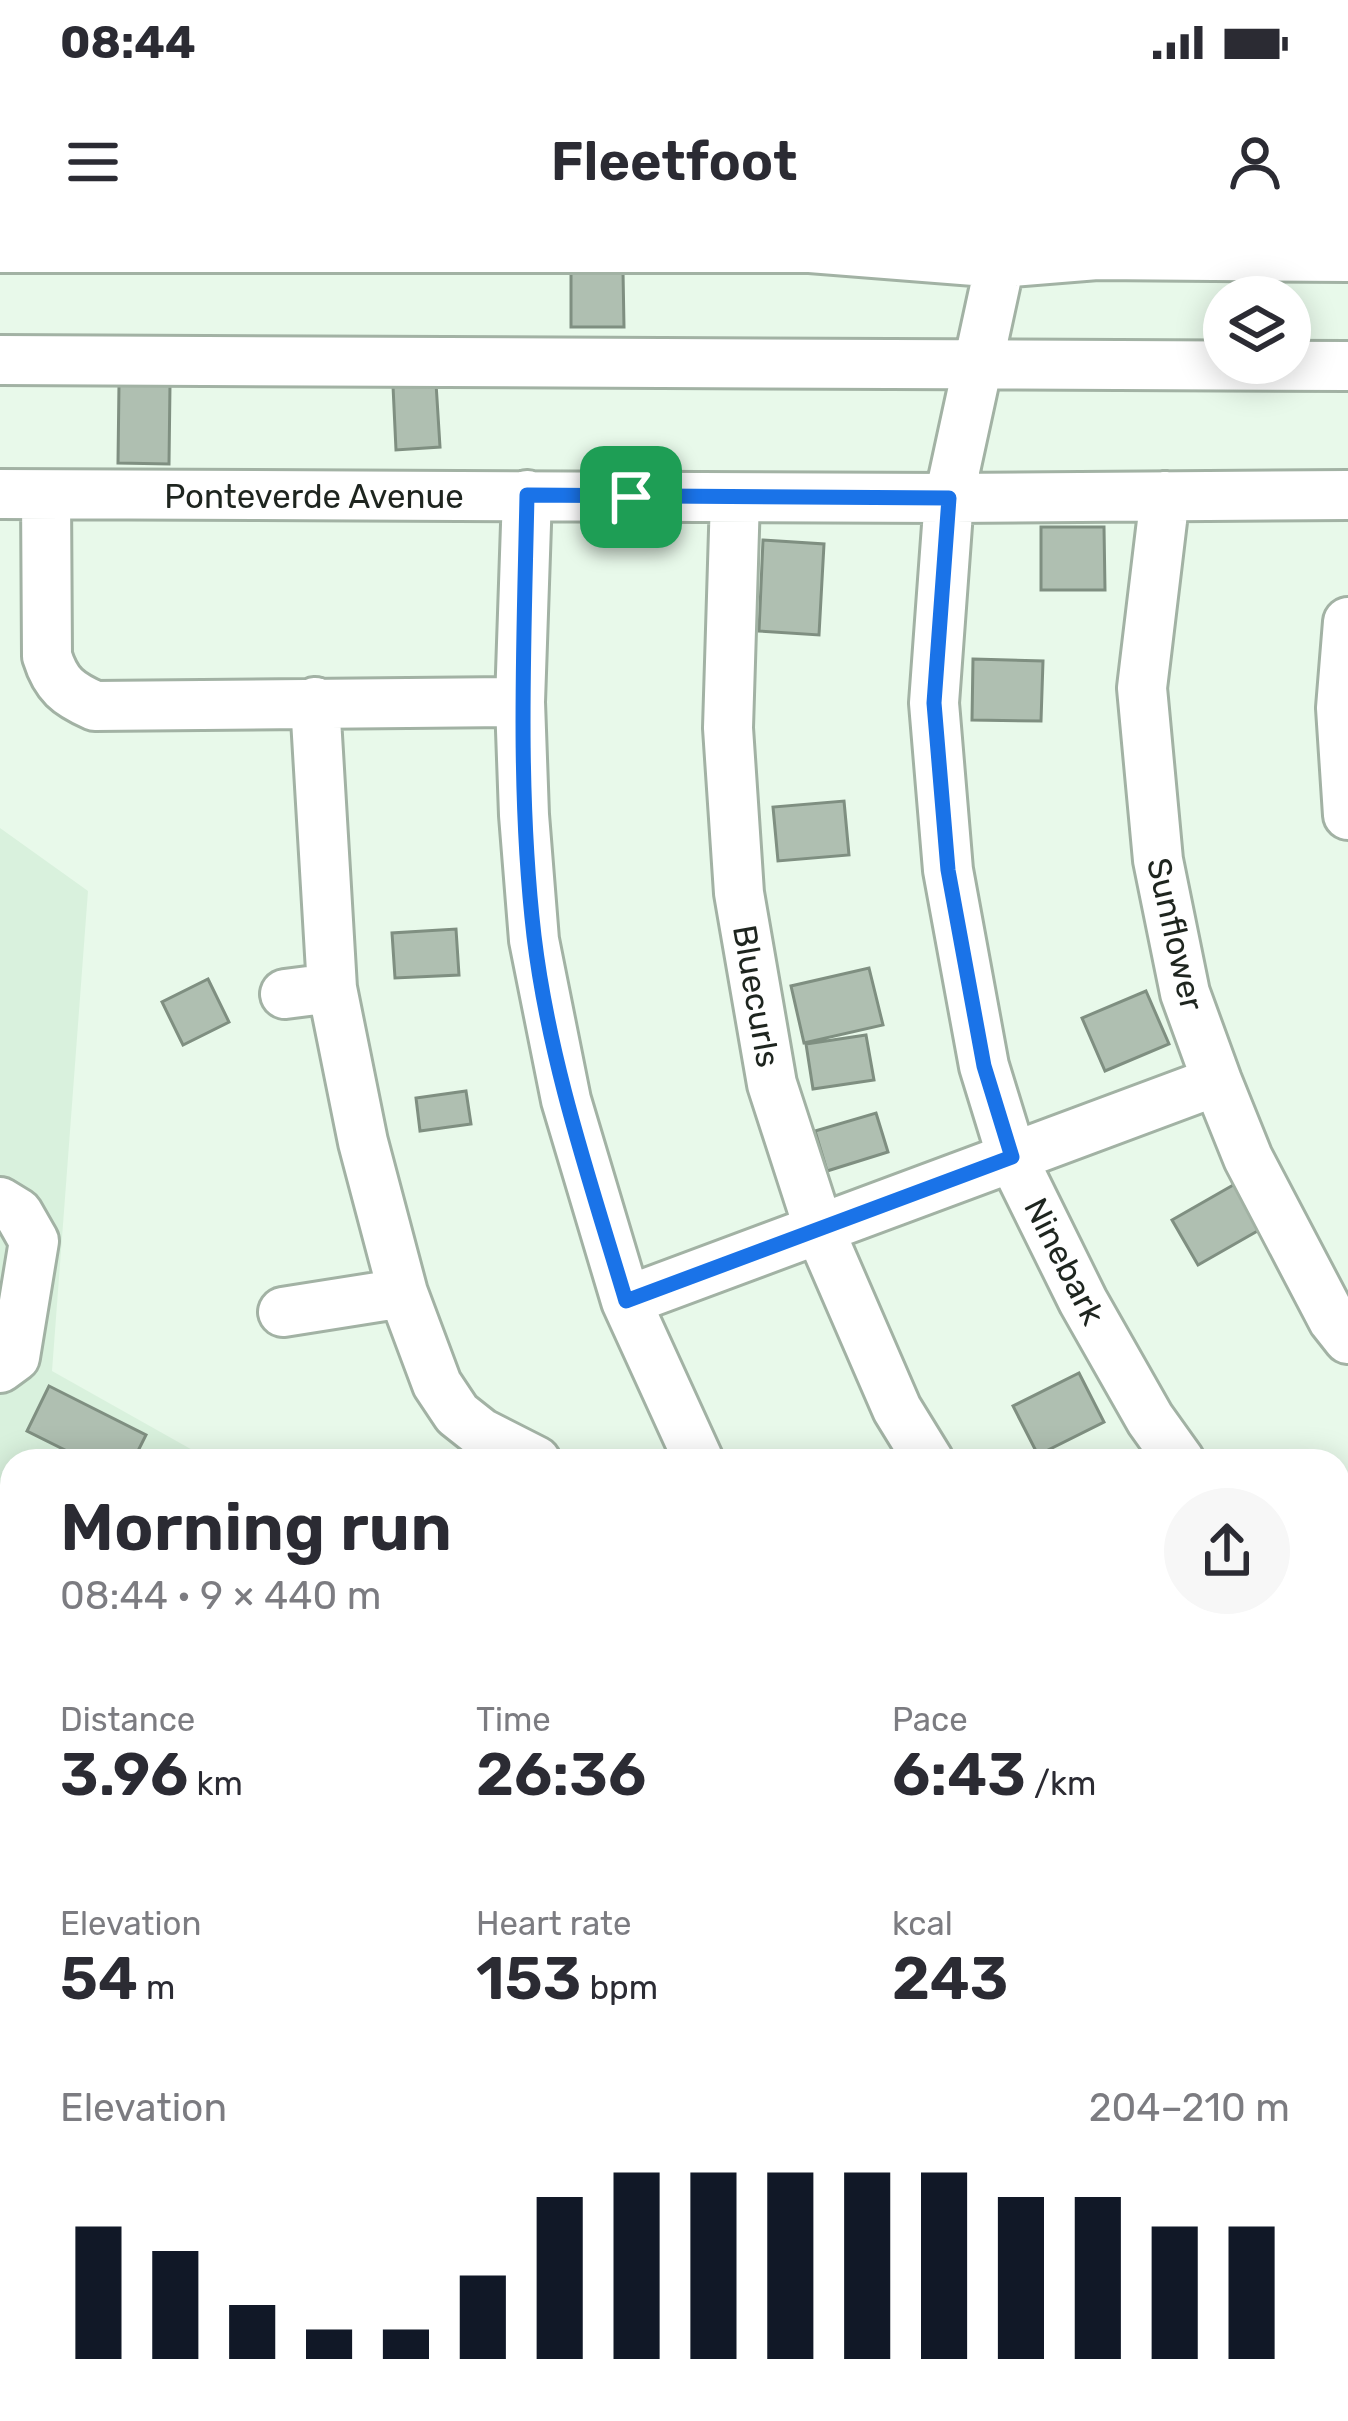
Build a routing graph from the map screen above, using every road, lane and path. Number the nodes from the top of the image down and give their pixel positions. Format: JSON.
{"nodes":[{"id":1,"x":613,"y":244,"type":"edge"},
{"id":2,"x":812,"y":244,"type":"edge"},
{"id":3,"x":60,"y":245,"type":"edge"},
{"id":4,"x":247,"y":245,"type":"edge"},
{"id":5,"x":426,"y":245,"type":"edge"},
{"id":6,"x":0,"y":248,"type":"edge"},
{"id":7,"x":1101,"y":248,"type":"edge"},
{"id":8,"x":1325,"y":251,"type":"edge"},
{"id":9,"x":1000,"y":263,"type":"junction"},
{"id":10,"x":0,"y":360,"type":"edge"},
{"id":11,"x":976,"y":365,"type":"junction"},
{"id":12,"x":1348,"y":366,"type":"edge"},
{"id":13,"x":23,"y":495,"type":"edge"},
{"id":14,"x":527,"y":495,"type":"junction"},
{"id":15,"x":1348,"y":495,"type":"edge"},
{"id":16,"x":1165,"y":496,"type":"junction"},
{"id":17,"x":735,"y":498,"type":"junction"},
{"id":18,"x":949,"y":498,"type":"junction"},
{"id":19,"x":1348,"y":622,"type":"edge"},
{"id":20,"x":316,"y":702,"type":"junction"},
{"id":21,"x":520,"y":702,"type":"junction"},
{"id":22,"x":1348,"y":815,"type":"edge"},
{"id":23,"x":1216,"y":1081,"type":"junction"},
{"id":24,"x":1012,"y":1157,"type":"junction"},
{"id":25,"x":0,"y":1202,"type":"edge"},
{"id":26,"x":819,"y":1228,"type":"junction"},
{"id":27,"x":403,"y":1293,"type":"junction"},
{"id":28,"x":626,"y":1301,"type":"junction"},
{"id":29,"x":283,"y":1312,"type":"dead end"},
{"id":30,"x":1348,"y":1339,"type":"edge"},
{"id":31,"x":0,"y":1368,"type":"edge"},
{"id":32,"x":513,"y":1449,"type":"edge"},
{"id":33,"x":694,"y":1449,"type":"edge"},
{"id":34,"x":921,"y":1449,"type":"edge"},
{"id":35,"x":1171,"y":1449,"type":"edge"}],
"edges":[{"from":1,"to":2,"type":"street"},
{"from":1,"to":5,"type":"street"},
{"from":2,"to":9,"type":"street"},
{"from":3,"to":4,"type":"street"},
{"from":3,"to":6,"type":"street"},
{"from":4,"to":5,"type":"street"},
{"from":7,"to":8,"type":"street"},
{"from":7,"to":9,"type":"street"},
{"from":9,"to":11,"type":"street","name":"Ninebark"},
{"from":10,"to":11,"type":"street"},
{"from":11,"to":12,"type":"street"},
{"from":11,"to":18,"type":"street","name":"Ninebark"},
{"from":13,"to":14,"type":"street","name":"Ponteverde Avenue"},
{"from":13,"to":20,"type":"street"},
{"from":14,"to":17,"type":"street","name":"Ponteverde Avenue"},
{"from":14,"to":21,"type":"street"},
{"from":15,"to":16,"type":"street","name":"Ponteverde Avenue"},
{"from":16,"to":18,"type":"street","name":"Ponteverde Avenue"},
{"from":16,"to":23,"type":"street","name":"Sunflower"},
{"from":17,"to":18,"type":"street","name":"Ponteverde Avenue"},
{"from":17,"to":26,"type":"street","name":"Bluecurls"},
{"from":18,"to":24,"type":"street","name":"Ninebark"},
{"from":19,"to":22,"type":"street"},
{"from":20,"to":21,"type":"street"},
{"from":20,"to":27,"type":"street"},
{"from":21,"to":28,"type":"street"},
{"from":23,"to":24,"type":"street"},
{"from":23,"to":30,"type":"street","name":"Sunflower"},
{"from":24,"to":26,"type":"street"},
{"from":24,"to":35,"type":"street","name":"Ninebark"},
{"from":25,"to":31,"type":"street"},
{"from":26,"to":28,"type":"street"},
{"from":26,"to":34,"type":"street","name":"Bluecurls"},
{"from":27,"to":29,"type":"street"},
{"from":27,"to":32,"type":"street"},
{"from":28,"to":33,"type":"street"}]}
